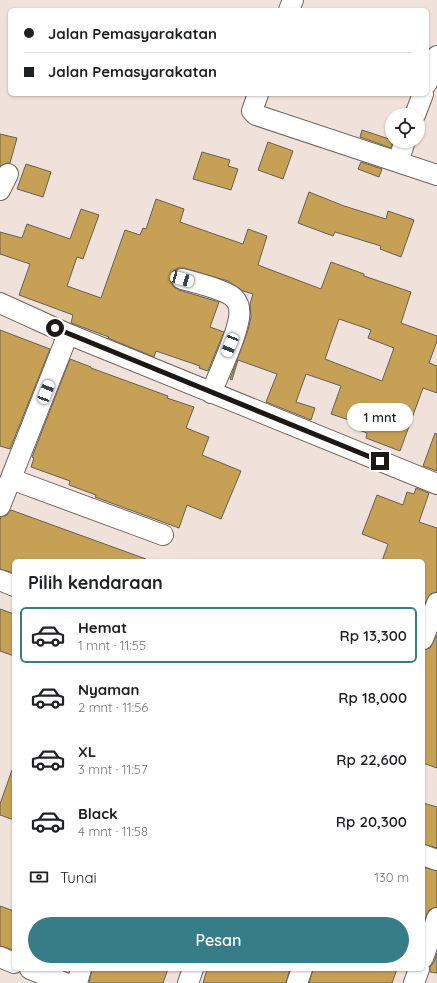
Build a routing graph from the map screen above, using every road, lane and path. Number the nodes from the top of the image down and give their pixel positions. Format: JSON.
{"nodes":[{"id":1,"x":437,"y":56,"type":"edge"},
{"id":2,"x":429,"y":78,"type":"edge"},
{"id":3,"x":257,"y":96,"type":"edge"},
{"id":4,"x":422,"y":96,"type":"edge"},
{"id":5,"x":418,"y":108,"type":"edge"},
{"id":6,"x":403,"y":148,"type":"edge"},
{"id":7,"x":398,"y":162,"type":"junction"},
{"id":8,"x":437,"y":175,"type":"edge"},
{"id":9,"x":182,"y":279,"type":"dead end"},
{"id":10,"x":0,"y":303,"type":"edge"},
{"id":11,"x":68,"y":334,"type":"junction"},
{"id":12,"x":211,"y":393,"type":"junction"},
{"id":13,"x":437,"y":484,"type":"edge"},
{"id":14,"x":4,"y":493,"type":"edge"},
{"id":15,"x":163,"y":535,"type":"dead end"},
{"id":16,"x":0,"y":580,"type":"edge"},
{"id":17,"x":12,"y":585,"type":"edge"},
{"id":18,"x":437,"y":603,"type":"edge"},
{"id":19,"x":425,"y":634,"type":"edge"},
{"id":20,"x":425,"y":857,"type":"edge"},
{"id":21,"x":437,"y":860,"type":"edge"},
{"id":22,"x":437,"y":918,"type":"edge"},
{"id":23,"x":425,"y":952,"type":"edge"},
{"id":24,"x":0,"y":957,"type":"edge"},
{"id":25,"x":12,"y":961,"type":"edge"},
{"id":26,"x":35,"y":971,"type":"edge"},
{"id":27,"x":80,"y":971,"type":"edge"},
{"id":28,"x":192,"y":971,"type":"edge"},
{"id":29,"x":301,"y":971,"type":"edge"},
{"id":30,"x":418,"y":971,"type":"edge"},
{"id":31,"x":64,"y":983,"type":"edge"},
{"id":32,"x":77,"y":983,"type":"edge"},
{"id":33,"x":188,"y":983,"type":"edge"},
{"id":34,"x":297,"y":983,"type":"edge"},
{"id":35,"x":414,"y":983,"type":"edge"}],
"edges":[{"from":1,"to":2,"type":"street"},
{"from":3,"to":7,"type":"street"},
{"from":4,"to":5,"type":"street"},
{"from":6,"to":7,"type":"street"},
{"from":7,"to":8,"type":"street"},
{"from":9,"to":12,"type":"street"},
{"from":10,"to":11,"type":"street"},
{"from":11,"to":12,"type":"street"},
{"from":11,"to":14,"type":"street"},
{"from":12,"to":13,"type":"street"},
{"from":14,"to":15,"type":"street"},
{"from":16,"to":17,"type":"street"},
{"from":18,"to":19,"type":"street"},
{"from":20,"to":21,"type":"street"},
{"from":22,"to":23,"type":"street"},
{"from":24,"to":25,"type":"street"},
{"from":26,"to":31,"type":"street"},
{"from":27,"to":32,"type":"street"},
{"from":28,"to":33,"type":"street"},
{"from":29,"to":34,"type":"street"},
{"from":30,"to":35,"type":"street"}]}
